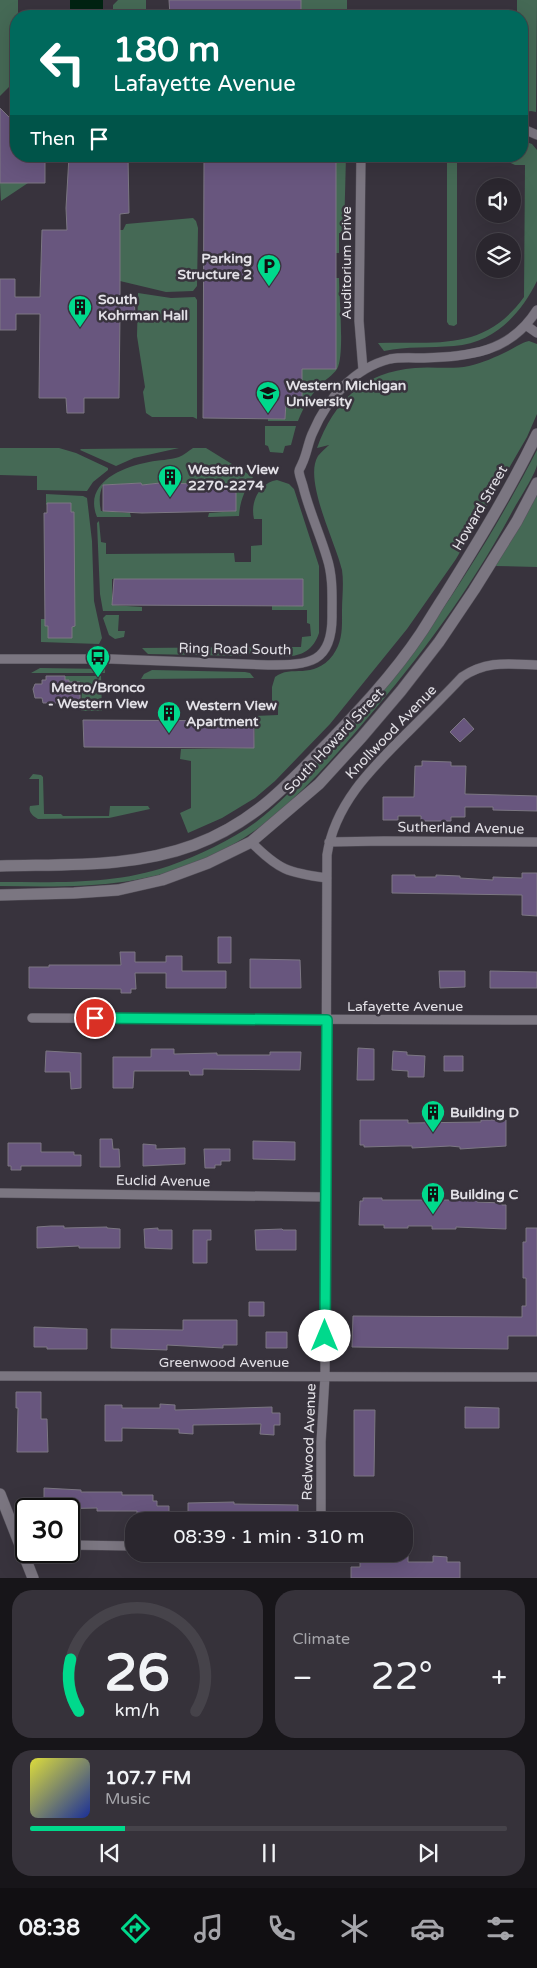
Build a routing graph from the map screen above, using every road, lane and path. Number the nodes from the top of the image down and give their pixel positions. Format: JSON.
{"nodes":[{"id":1,"x":361,"y":162,"type":"edge"},
{"id":2,"x":537,"y":310,"type":"edge"},
{"id":3,"x":527,"y":326,"type":"junction"},
{"id":4,"x":537,"y":333,"type":"edge"},
{"id":5,"x":363,"y":370,"type":"junction"},
{"id":6,"x":537,"y":434,"type":"edge"},
{"id":7,"x":537,"y":483,"type":"edge"},
{"id":8,"x":445,"y":594,"type":"joint"},
{"id":9,"x":0,"y":659,"type":"edge"},
{"id":10,"x":537,"y":665,"type":"edge"},
{"id":11,"x":251,"y":842,"type":"junction"},
{"id":12,"x":329,"y":842,"type":"junction"},
{"id":13,"x":537,"y":842,"type":"edge"},
{"id":14,"x":0,"y":866,"type":"edge"},
{"id":15,"x":327,"y":878,"type":"junction"},
{"id":16,"x":0,"y":895,"type":"edge"},
{"id":17,"x":327,"y":913,"type":"joint"},
{"id":18,"x":32,"y":1018,"type":"dead end"},
{"id":19,"x":327,"y":1020,"type":"junction"},
{"id":20,"x":537,"y":1020,"type":"edge"},
{"id":21,"x":0,"y":1193,"type":"edge"},
{"id":22,"x":326,"y":1197,"type":"junction"},
{"id":23,"x":0,"y":1376,"type":"edge"},
{"id":24,"x":325,"y":1376,"type":"junction"},
{"id":25,"x":537,"y":1377,"type":"edge"},
{"id":26,"x":0,"y":1494,"type":"edge"},
{"id":27,"x":321,"y":1512,"type":"edge"},
{"id":28,"x":15,"y":1527,"type":"edge"},
{"id":29,"x":80,"y":1546,"type":"edge"},
{"id":30,"x":125,"y":1546,"type":"edge"},
{"id":31,"x":28,"y":1563,"type":"edge"},
{"id":32,"x":33,"y":1578,"type":"edge"}],
"edges":[{"from":1,"to":5,"type":"street","name":"Auditorium Drive"},
{"from":2,"to":3,"type":"street","name":"Ring Road South"},
{"from":3,"to":4,"type":"street"},
{"from":3,"to":5,"type":"street","name":"Ring Road South"},
{"from":5,"to":9,"type":"street","name":"Ring Road South"},
{"from":6,"to":8,"type":"street","name":"Howard Street"},
{"from":7,"to":11,"type":"street","name":"South Howard Street"},
{"from":8,"to":14,"type":"street","name":"South Howard Street"},
{"from":10,"to":12,"type":"street","name":"Knollwood Avenue"},
{"from":11,"to":15,"type":"street"},
{"from":11,"to":16,"type":"street","name":"South Howard Street"},
{"from":12,"to":13,"type":"street","name":"Sutherland Avenue"},
{"from":12,"to":15,"type":"street","name":"Knollwood Avenue"},
{"from":15,"to":17,"type":"street","name":"Knollwood Avenue"},
{"from":17,"to":19,"type":"street","name":"Redwood Avenue"},
{"from":18,"to":19,"type":"street","name":"Lafayette Avenue"},
{"from":19,"to":20,"type":"street","name":"Lafayette Avenue"},
{"from":19,"to":22,"type":"street","name":"Redwood Avenue"},
{"from":21,"to":22,"type":"street","name":"Euclid Avenue"},
{"from":22,"to":24,"type":"street","name":"Redwood Avenue"},
{"from":23,"to":24,"type":"street","name":"Greenwood Avenue"},
{"from":24,"to":25,"type":"street","name":"Greenwood Avenue"},
{"from":24,"to":27,"type":"street","name":"Redwood Avenue"},
{"from":26,"to":28,"type":"street"},
{"from":29,"to":30,"type":"street"},
{"from":31,"to":32,"type":"street"}]}
